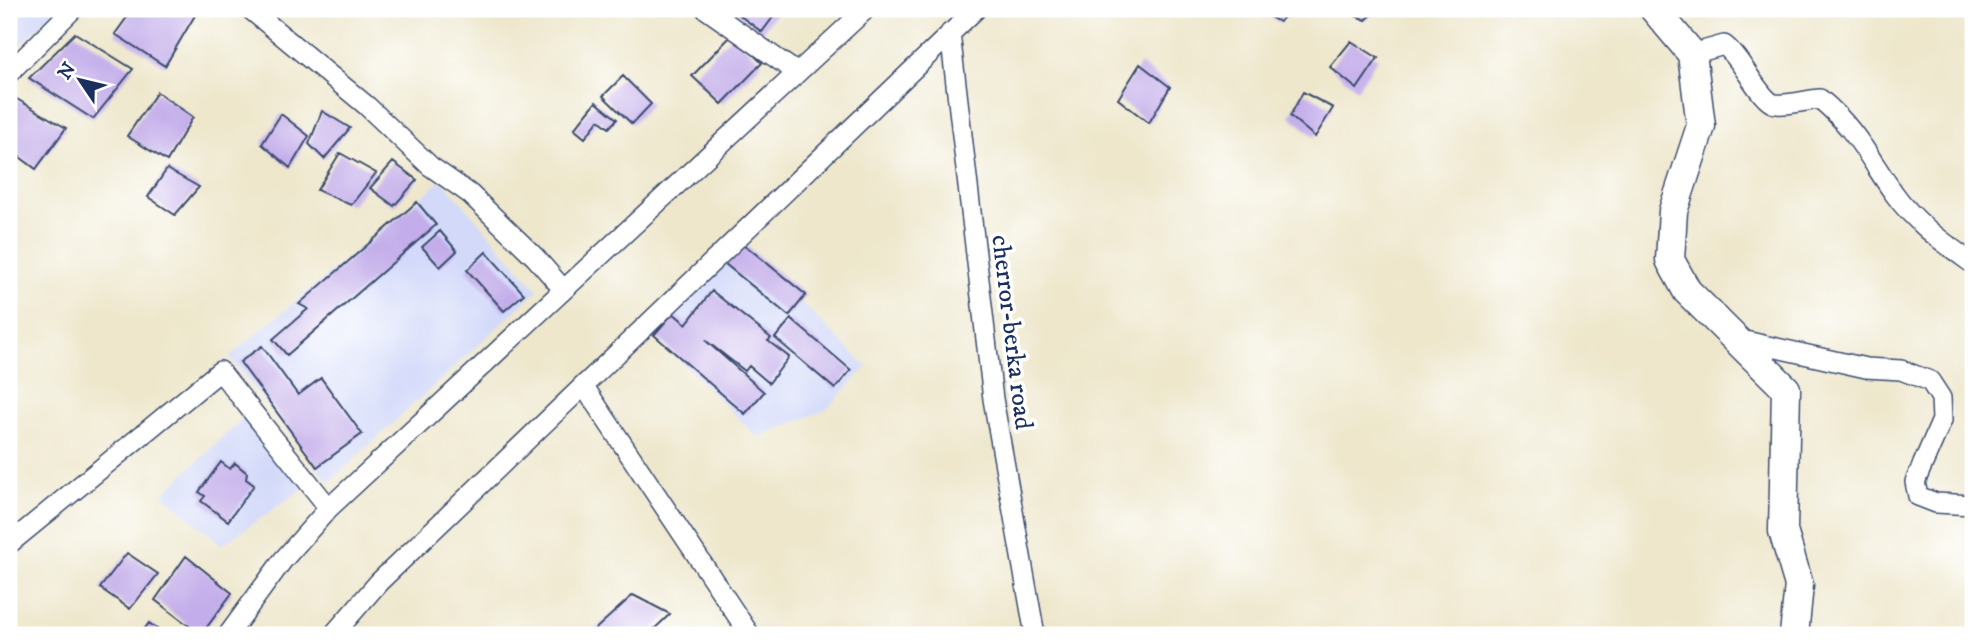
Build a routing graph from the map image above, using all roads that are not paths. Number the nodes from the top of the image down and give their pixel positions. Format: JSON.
{"nodes":[{"id":1,"x":73,"y":9,"type":"edge"},
{"id":2,"x":250,"y":9,"type":"edge"},
{"id":3,"x":706,"y":9,"type":"edge"},
{"id":4,"x":866,"y":9,"type":"edge"},
{"id":5,"x":976,"y":9,"type":"edge"},
{"id":6,"x":1654,"y":9,"type":"edge"},
{"id":7,"x":950,"y":33,"type":"junction"},
{"id":8,"x":1692,"y":54,"type":"junction"},
{"id":9,"x":796,"y":72,"type":"junction"},
{"id":10,"x":9,"y":73,"type":"edge"},
{"id":11,"x":1973,"y":264,"type":"edge"},
{"id":12,"x":563,"y":289,"type":"junction"},
{"id":13,"x":1734,"y":338,"type":"junction"},
{"id":14,"x":583,"y":385,"type":"junction"},
{"id":15,"x":1973,"y":505,"type":"edge"},
{"id":16,"x":329,"y":508,"type":"junction"},
{"id":17,"x":9,"y":544,"type":"edge"},
{"id":18,"x":228,"y":635,"type":"edge"},
{"id":19,"x":333,"y":635,"type":"edge"},
{"id":20,"x":750,"y":635,"type":"edge"},
{"id":21,"x":1035,"y":635,"type":"edge"},
{"id":22,"x":1794,"y":635,"type":"edge"}],
"edges":[{"from":1,"to":10,"type":"street"},
{"from":2,"to":12,"type":"street"},
{"from":3,"to":9,"type":"street"},
{"from":4,"to":9,"type":"street"},
{"from":5,"to":7,"type":"street"},
{"from":6,"to":8,"type":"highway"},
{"from":7,"to":14,"type":"street"},
{"from":7,"to":21,"type":"street","name":"cherror-berka road"},
{"from":8,"to":11,"type":"street"},
{"from":8,"to":13,"type":"highway"},
{"from":9,"to":12,"type":"street"},
{"from":12,"to":16,"type":"street"},
{"from":13,"to":15,"type":"street"},
{"from":13,"to":22,"type":"highway"},
{"from":14,"to":19,"type":"street"},
{"from":14,"to":20,"type":"street"},
{"from":16,"to":17,"type":"street"},
{"from":16,"to":18,"type":"street"}]}
